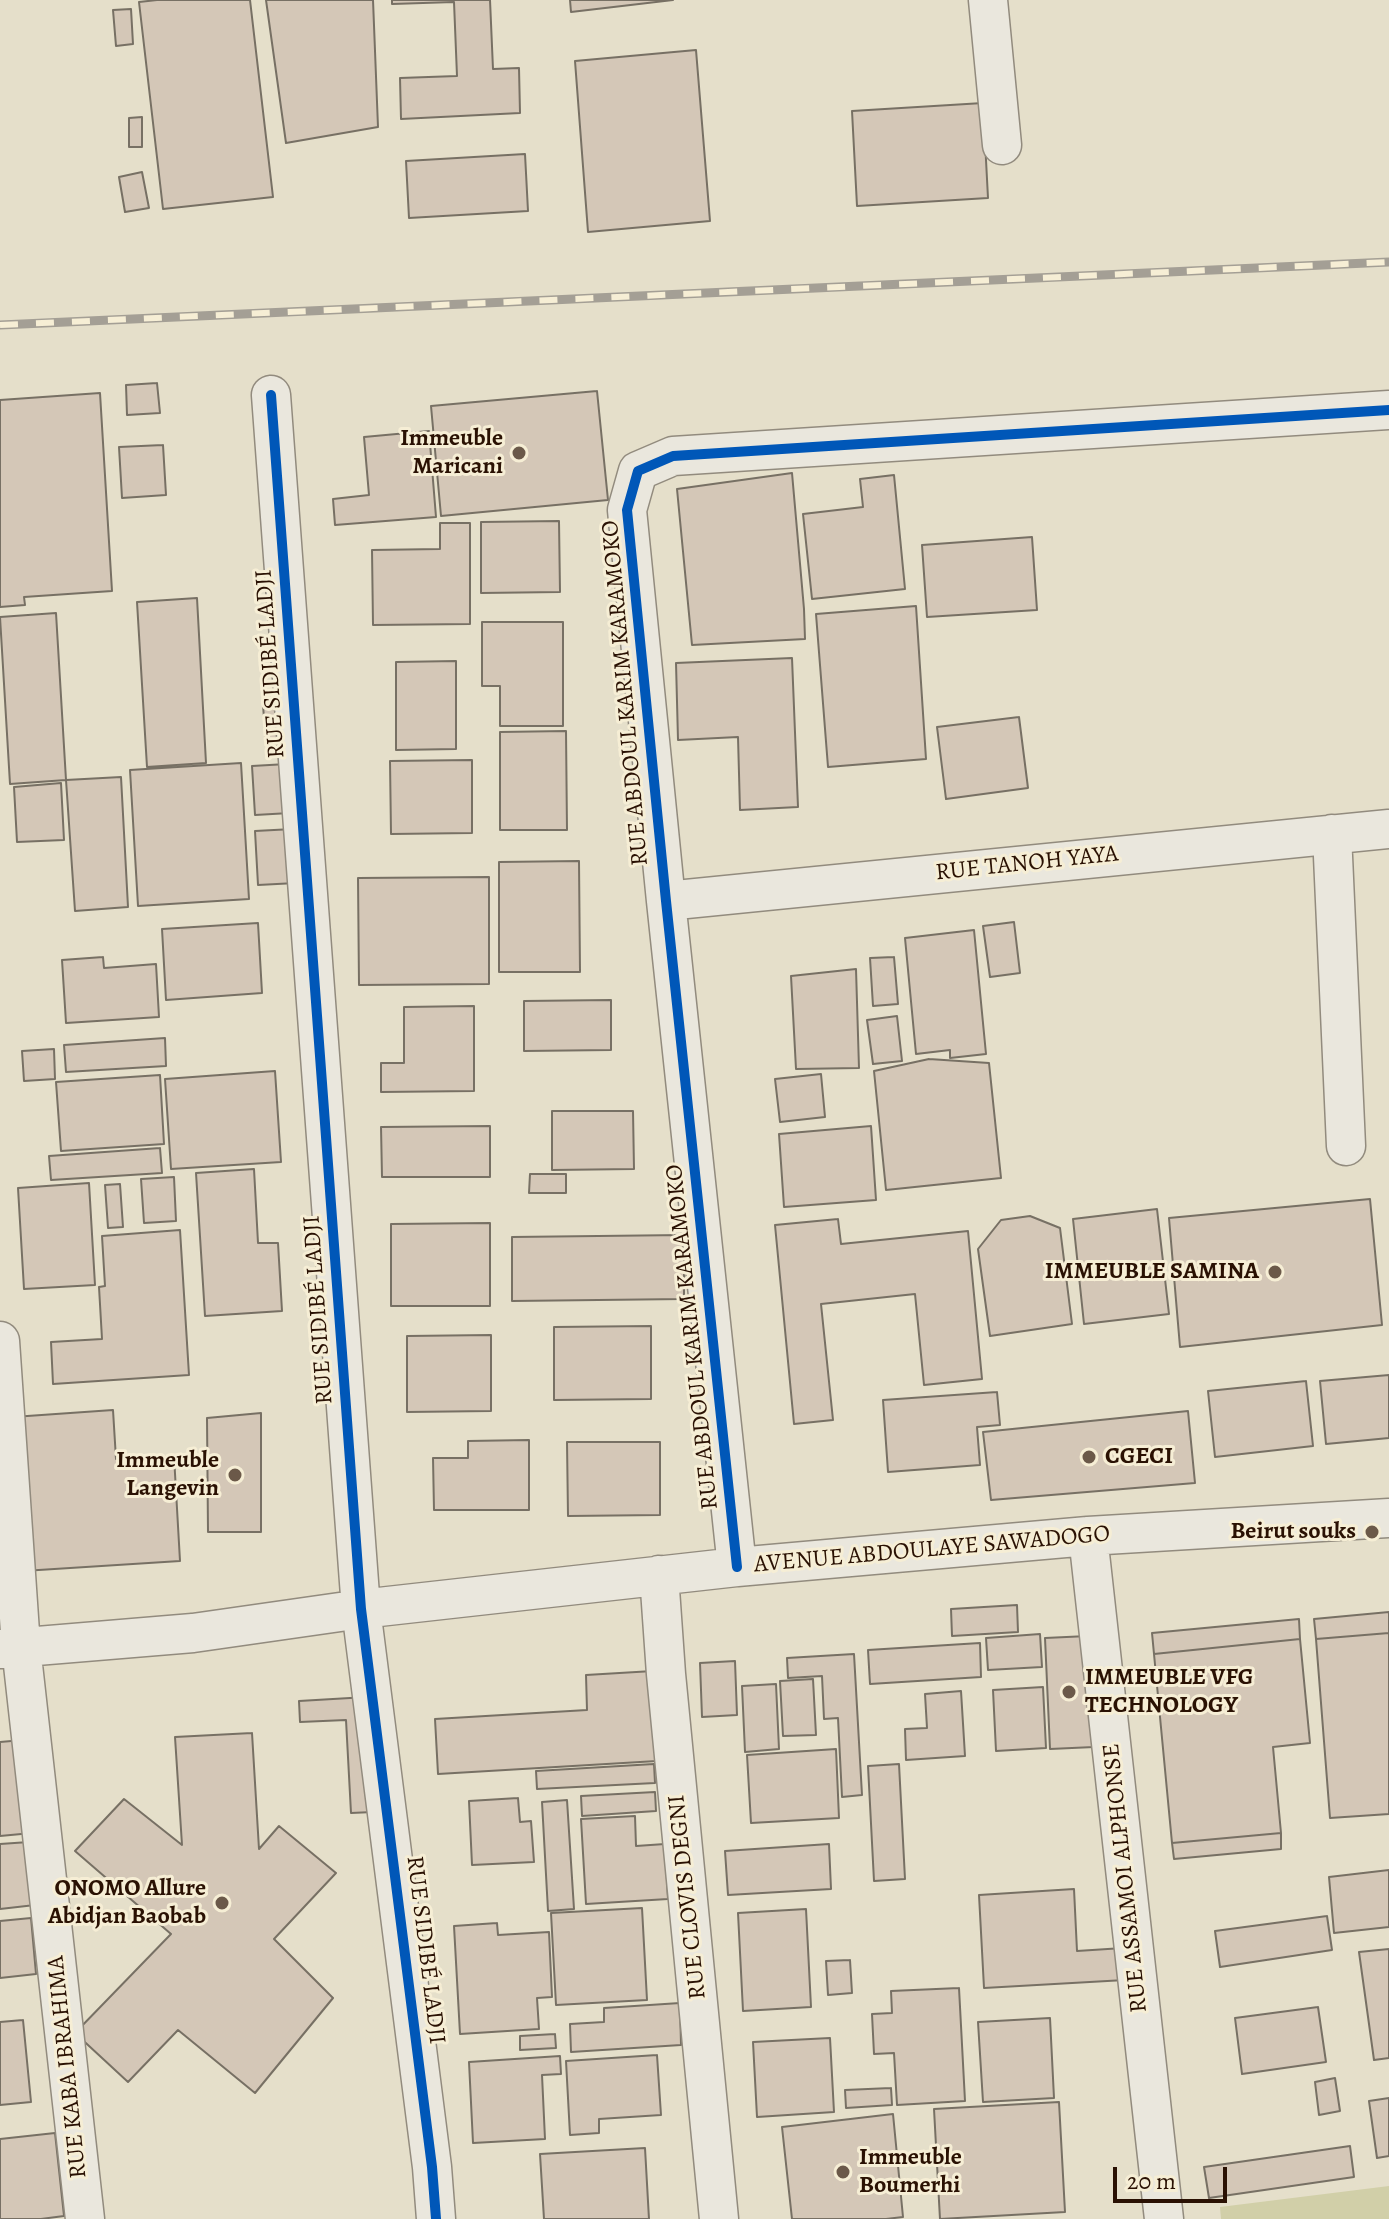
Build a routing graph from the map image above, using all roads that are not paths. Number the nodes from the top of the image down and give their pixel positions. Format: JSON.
{"nodes":[{"id":1,"x":988,"y":0,"type":"edge"},
{"id":2,"x":1002,"y":145,"type":"dead end"},
{"id":3,"x":271,"y":395,"type":"dead end"},
{"id":4,"x":1389,"y":410,"type":"edge"},
{"id":5,"x":1389,"y":829,"type":"edge"},
{"id":6,"x":1332,"y":834,"type":"junction"},
{"id":7,"x":666,"y":901,"type":"junction"},
{"id":8,"x":1346,"y":1146,"type":"dead end"},
{"id":9,"x":0,"y":1341,"type":"edge"},
{"id":10,"x":1389,"y":1518,"type":"edge"},
{"id":11,"x":1088,"y":1536,"type":"junction"},
{"id":12,"x":737,"y":1567,"type":"junction"},
{"id":13,"x":659,"y":1575,"type":"junction"},
{"id":14,"x":361,"y":1609,"type":"junction"},
{"id":15,"x":10,"y":1648,"type":"edge"},
{"id":16,"x":85,"y":2219,"type":"edge"},
{"id":17,"x":436,"y":2219,"type":"edge"},
{"id":18,"x":719,"y":2219,"type":"edge"},
{"id":19,"x":1164,"y":2219,"type":"edge"}],
"edges":[{"from":1,"to":2,"type":"street"},
{"from":3,"to":14,"type":"street","name":"RUE SIDIBÉ LADJI"},
{"from":4,"to":7,"type":"street","name":"RUE ABDOUL KARIM KARAMOKO"},
{"from":5,"to":6,"type":"street","name":"RUE TANOH YAYA"},
{"from":6,"to":7,"type":"street","name":"RUE TANOH YAYA"},
{"from":6,"to":8,"type":"street"},
{"from":7,"to":12,"type":"street","name":"RUE ABDOUL KARIM KARAMOKO"},
{"from":9,"to":15,"type":"street","name":"RUE KABA IBRAHIMA"},
{"from":10,"to":11,"type":"street","name":"AVENUE ABDOULAYE SAWADOGO"},
{"from":11,"to":12,"type":"street","name":"AVENUE ABDOULAYE SAWADOGO"},
{"from":11,"to":19,"type":"street","name":"RUE ASSAMOI ALPHONSE"},
{"from":12,"to":13,"type":"street","name":"AVENUE ABDOULAYE SAWADOGO"},
{"from":13,"to":14,"type":"street","name":"AVENUE ABDOULAYE SAWADOGO"},
{"from":13,"to":18,"type":"street","name":"RUE CLOVIS DEGNI"},
{"from":14,"to":15,"type":"street","name":"AVENUE ABDOULAYE SAWADOGO"},
{"from":14,"to":17,"type":"street","name":"RUE SIDIBÉ LADJI"},
{"from":15,"to":16,"type":"street","name":"RUE KABA IBRAHIMA"}]}
